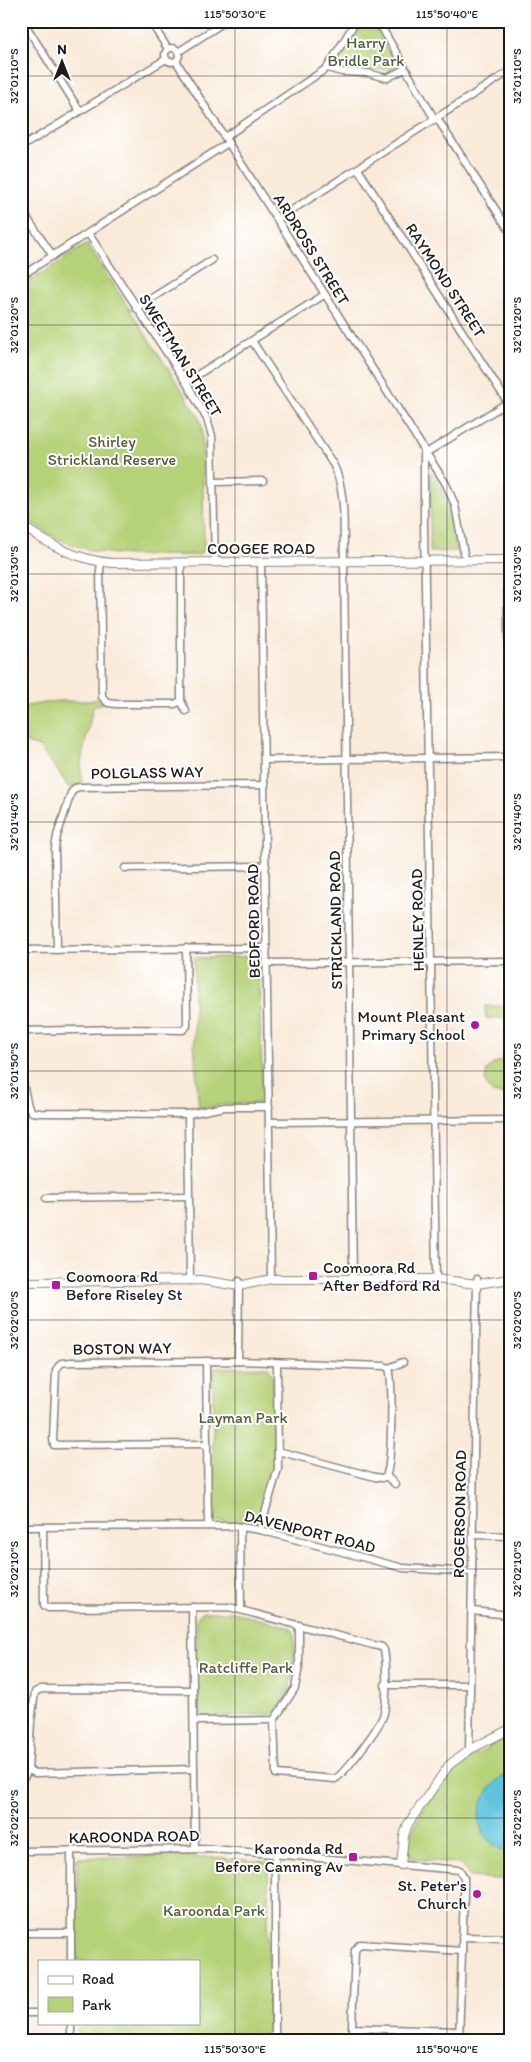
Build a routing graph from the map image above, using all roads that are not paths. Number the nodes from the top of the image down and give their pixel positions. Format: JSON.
{"nodes":[{"id":1,"x":23,"y":21,"type":"edge"},
{"id":2,"x":150,"y":21,"type":"edge"},
{"id":3,"x":226,"y":21,"type":"edge"},
{"id":4,"x":356,"y":21,"type":"edge"},
{"id":5,"x":378,"y":21,"type":"edge"},
{"id":6,"x":507,"y":21,"type":"edge"},
{"id":7,"x":510,"y":26,"type":"edge"},
{"id":8,"x":168,"y":49,"type":"junction"},
{"id":9,"x":178,"y":52,"type":"junction"},
{"id":10,"x":166,"y":59,"type":"junction"},
{"id":11,"x":176,"y":61,"type":"junction"},
{"id":12,"x":327,"y":68,"type":"junction"},
{"id":13,"x":405,"y":69,"type":"junction"},
{"id":14,"x":510,"y":71,"type":"edge"},
{"id":15,"x":79,"y":110,"type":"junction"},
{"id":16,"x":436,"y":119,"type":"junction"},
{"id":17,"x":226,"y":140,"type":"junction"},
{"id":18,"x":21,"y":147,"type":"edge"},
{"id":19,"x":358,"y":169,"type":"junction"},
{"id":20,"x":21,"y":209,"type":"edge"},
{"id":21,"x":278,"y":219,"type":"junction"},
{"id":22,"x":510,"y":232,"type":"edge"},
{"id":23,"x":88,"y":233,"type":"junction"},
{"id":24,"x":53,"y":256,"type":"junction"},
{"id":25,"x":212,"y":260,"type":"dead end"},
{"id":26,"x":21,"y":276,"type":"edge"},
{"id":27,"x":324,"y":295,"type":"junction"},
{"id":28,"x":136,"y":308,"type":"junction"},
{"id":29,"x":252,"y":341,"type":"junction"},
{"id":30,"x":186,"y":382,"type":"junction"},
{"id":31,"x":509,"y":403,"type":"edge"},
{"id":32,"x":425,"y":452,"type":"junction"},
{"id":33,"x":262,"y":481,"type":"dead end"},
{"id":34,"x":214,"y":482,"type":"junction"},
{"id":35,"x":24,"y":528,"type":"edge"},
{"id":36,"x":21,"y":540,"type":"edge"},
{"id":37,"x":465,"y":559,"type":"junction"},
{"id":38,"x":424,"y":560,"type":"junction"},
{"id":39,"x":508,"y":560,"type":"edge"},
{"id":40,"x":101,"y":562,"type":"junction"},
{"id":41,"x":215,"y":562,"type":"junction"},
{"id":42,"x":261,"y":562,"type":"junction"},
{"id":43,"x":344,"y":562,"type":"junction"},
{"id":44,"x":181,"y":563,"type":"junction"},
{"id":45,"x":181,"y":701,"type":"junction"},
{"id":46,"x":186,"y":711,"type":"dead end"},
{"id":47,"x":510,"y":757,"type":"edge"},
{"id":48,"x":428,"y":758,"type":"junction"},
{"id":49,"x":347,"y":759,"type":"junction"},
{"id":50,"x":265,"y":760,"type":"junction"},
{"id":51,"x":265,"y":785,"type":"junction"},
{"id":52,"x":266,"y":866,"type":"junction"},
{"id":53,"x":125,"y":868,"type":"dead end"},
{"id":54,"x":186,"y":948,"type":"junction"},
{"id":55,"x":267,"y":948,"type":"junction"},
{"id":56,"x":21,"y":950,"type":"edge"},
{"id":57,"x":57,"y":950,"type":"junction"},
{"id":58,"x":432,"y":961,"type":"junction"},
{"id":59,"x":510,"y":961,"type":"edge"},
{"id":60,"x":349,"y":962,"type":"junction"},
{"id":61,"x":267,"y":963,"type":"junction"},
{"id":62,"x":21,"y":1031,"type":"edge"},
{"id":63,"x":21,"y":1075,"type":"edge"},
{"id":64,"x":269,"y":1107,"type":"junction"},
{"id":65,"x":188,"y":1114,"type":"junction"},
{"id":66,"x":351,"y":1120,"type":"junction"},
{"id":67,"x":433,"y":1120,"type":"junction"},
{"id":68,"x":510,"y":1120,"type":"edge"},
{"id":69,"x":270,"y":1122,"type":"junction"},
{"id":70,"x":189,"y":1196,"type":"junction"},
{"id":71,"x":46,"y":1198,"type":"dead end"},
{"id":72,"x":510,"y":1277,"type":"edge"},
{"id":73,"x":354,"y":1279,"type":"junction"},
{"id":74,"x":436,"y":1279,"type":"junction"},
{"id":75,"x":190,"y":1280,"type":"junction"},
{"id":76,"x":271,"y":1280,"type":"junction"},
{"id":77,"x":477,"y":1281,"type":"junction"},
{"id":78,"x":23,"y":1282,"type":"edge"},
{"id":79,"x":239,"y":1284,"type":"junction"},
{"id":80,"x":238,"y":1360,"type":"junction"},
{"id":81,"x":206,"y":1361,"type":"junction"},
{"id":82,"x":403,"y":1362,"type":"dead end"},
{"id":83,"x":277,"y":1363,"type":"junction"},
{"id":84,"x":389,"y":1368,"type":"junction"},
{"id":85,"x":207,"y":1444,"type":"junction"},
{"id":86,"x":278,"y":1451,"type":"junction"},
{"id":87,"x":386,"y":1476,"type":"junction"},
{"id":88,"x":395,"y":1484,"type":"dead end"},
{"id":89,"x":208,"y":1526,"type":"junction"},
{"id":90,"x":240,"y":1526,"type":"junction"},
{"id":91,"x":21,"y":1527,"type":"edge"},
{"id":92,"x":43,"y":1527,"type":"junction"},
{"id":93,"x":260,"y":1530,"type":"junction"},
{"id":94,"x":473,"y":1535,"type":"junction"},
{"id":95,"x":510,"y":1536,"type":"edge"},
{"id":96,"x":472,"y":1572,"type":"junction"},
{"id":97,"x":192,"y":1608,"type":"junction"},
{"id":98,"x":241,"y":1609,"type":"junction"},
{"id":99,"x":472,"y":1611,"type":"junction"},
{"id":100,"x":510,"y":1615,"type":"edge"},
{"id":101,"x":300,"y":1625,"type":"junction"},
{"id":102,"x":385,"y":1685,"type":"junction"},
{"id":103,"x":470,"y":1685,"type":"junction"},
{"id":104,"x":193,"y":1690,"type":"junction"},
{"id":105,"x":274,"y":1720,"type":"junction"},
{"id":106,"x":194,"y":1722,"type":"junction"},
{"id":107,"x":510,"y":1729,"type":"edge"},
{"id":108,"x":469,"y":1750,"type":"junction"},
{"id":109,"x":194,"y":1769,"type":"junction"},
{"id":110,"x":195,"y":1849,"type":"junction"},
{"id":111,"x":21,"y":1850,"type":"edge"},
{"id":112,"x":71,"y":1851,"type":"junction"},
{"id":113,"x":274,"y":1854,"type":"junction"},
{"id":114,"x":401,"y":1865,"type":"junction"},
{"id":115,"x":21,"y":1933,"type":"edge"},
{"id":116,"x":71,"y":1933,"type":"junction"},
{"id":117,"x":462,"y":1937,"type":"junction"},
{"id":118,"x":510,"y":1938,"type":"edge"},
{"id":119,"x":462,"y":1951,"type":"junction"},
{"id":120,"x":71,"y":1960,"type":"edge"},
{"id":121,"x":21,"y":2013,"type":"edge"},
{"id":122,"x":38,"y":2013,"type":"edge"},
{"id":123,"x":71,"y":2024,"type":"edge"},
{"id":124,"x":460,"y":2031,"type":"junction"},
{"id":125,"x":71,"y":2041,"type":"edge"},
{"id":126,"x":275,"y":2041,"type":"edge"},
{"id":127,"x":459,"y":2041,"type":"edge"}],
"edges":[{"from":1,"to":15,"type":"street"},
{"from":2,"to":8,"type":"street"},
{"from":3,"to":9,"type":"street"},
{"from":4,"to":12,"type":"street"},
{"from":5,"to":13,"type":"street"},
{"from":6,"to":7,"type":"street"},
{"from":8,"to":9,"type":"street"},
{"from":8,"to":10,"type":"street"},
{"from":9,"to":11,"type":"street"},
{"from":10,"to":11,"type":"street"},
{"from":10,"to":15,"type":"street"},
{"from":11,"to":17,"type":"street","name":"ARDROSS STREET"},
{"from":12,"to":13,"type":"street"},
{"from":12,"to":17,"type":"street"},
{"from":13,"to":16,"type":"street"},
{"from":14,"to":16,"type":"street"},
{"from":15,"to":18,"type":"street"},
{"from":16,"to":19,"type":"street"},
{"from":16,"to":22,"type":"street"},
{"from":17,"to":21,"type":"street","name":"ARDROSS STREET"},
{"from":17,"to":23,"type":"street"},
{"from":19,"to":21,"type":"street"},
{"from":19,"to":31,"type":"street","name":"RAYMOND STREET"},
{"from":20,"to":24,"type":"street"},
{"from":21,"to":27,"type":"street","name":"ARDROSS STREET"},
{"from":23,"to":24,"type":"street"},
{"from":23,"to":28,"type":"street","name":"SWEETMAN STREET"},
{"from":24,"to":26,"type":"street"},
{"from":25,"to":28,"type":"street"},
{"from":27,"to":29,"type":"street"},
{"from":27,"to":32,"type":"street","name":"ARDROSS STREET"},
{"from":28,"to":30,"type":"street","name":"SWEETMAN STREET"},
{"from":29,"to":30,"type":"street"},
{"from":29,"to":43,"type":"street","name":"STRICKLAND ROAD"},
{"from":30,"to":34,"type":"street","name":"SWEETMAN STREET"},
{"from":31,"to":32,"type":"street"},
{"from":32,"to":37,"type":"street","name":"ARDROSS STREET"},
{"from":32,"to":38,"type":"street"},
{"from":33,"to":34,"type":"street"},
{"from":34,"to":41,"type":"street","name":"SWEETMAN STREET"},
{"from":35,"to":36,"type":"street"},
{"from":35,"to":40,"type":"street","name":"COOGEE ROAD"},
{"from":37,"to":38,"type":"street","name":"COOGEE ROAD"},
{"from":37,"to":39,"type":"street","name":"COOGEE ROAD"},
{"from":38,"to":43,"type":"street","name":"COOGEE ROAD"},
{"from":38,"to":48,"type":"street","name":"HENLEY ROAD"},
{"from":39,"to":47,"type":"street"},
{"from":40,"to":44,"type":"street","name":"COOGEE ROAD"},
{"from":40,"to":45,"type":"street"},
{"from":41,"to":42,"type":"street","name":"COOGEE ROAD"},
{"from":41,"to":44,"type":"street","name":"COOGEE ROAD"},
{"from":42,"to":43,"type":"street","name":"COOGEE ROAD"},
{"from":42,"to":50,"type":"street","name":"BEDFORD ROAD"},
{"from":43,"to":49,"type":"street","name":"STRICKLAND ROAD"},
{"from":44,"to":45,"type":"street"},
{"from":45,"to":46,"type":"street"},
{"from":47,"to":48,"type":"street"},
{"from":48,"to":49,"type":"street"},
{"from":48,"to":58,"type":"street","name":"HENLEY ROAD"},
{"from":49,"to":50,"type":"street"},
{"from":49,"to":60,"type":"street","name":"STRICKLAND ROAD"},
{"from":50,"to":51,"type":"street","name":"BEDFORD ROAD"},
{"from":51,"to":52,"type":"street","name":"BEDFORD ROAD"},
{"from":51,"to":57,"type":"street","name":"POLGLASS WAY"},
{"from":52,"to":53,"type":"street"},
{"from":52,"to":55,"type":"street","name":"BEDFORD ROAD"},
{"from":54,"to":55,"type":"street"},
{"from":54,"to":57,"type":"street"},
{"from":54,"to":62,"type":"street"},
{"from":55,"to":61,"type":"street","name":"BEDFORD ROAD"},
{"from":56,"to":57,"type":"street"},
{"from":58,"to":59,"type":"street"},
{"from":58,"to":60,"type":"street"},
{"from":58,"to":67,"type":"street","name":"HENLEY ROAD"},
{"from":60,"to":61,"type":"street"},
{"from":60,"to":66,"type":"street","name":"STRICKLAND ROAD"},
{"from":61,"to":64,"type":"street","name":"BEDFORD ROAD"},
{"from":63,"to":65,"type":"street"},
{"from":64,"to":65,"type":"street"},
{"from":64,"to":69,"type":"street","name":"BEDFORD ROAD"},
{"from":65,"to":70,"type":"street"},
{"from":66,"to":67,"type":"street"},
{"from":66,"to":69,"type":"street"},
{"from":66,"to":73,"type":"street","name":"STRICKLAND ROAD"},
{"from":67,"to":68,"type":"street"},
{"from":67,"to":74,"type":"street","name":"HENLEY ROAD"},
{"from":69,"to":76,"type":"street","name":"BEDFORD ROAD"},
{"from":70,"to":71,"type":"street"},
{"from":70,"to":75,"type":"street"},
{"from":72,"to":77,"type":"street"},
{"from":73,"to":74,"type":"street"},
{"from":73,"to":76,"type":"street"},
{"from":74,"to":77,"type":"street"},
{"from":75,"to":78,"type":"street"},
{"from":75,"to":79,"type":"street"},
{"from":76,"to":79,"type":"street"},
{"from":77,"to":94,"type":"street","name":"ROGERSON ROAD"},
{"from":79,"to":80,"type":"street"},
{"from":80,"to":81,"type":"street","name":"BOSTON WAY"},
{"from":80,"to":83,"type":"street","name":"BOSTON WAY"},
{"from":81,"to":85,"type":"street"},
{"from":81,"to":85,"type":"street","name":"BOSTON WAY"},
{"from":82,"to":84,"type":"street"},
{"from":83,"to":84,"type":"street","name":"BOSTON WAY"},
{"from":83,"to":86,"type":"street"},
{"from":84,"to":87,"type":"street"},
{"from":85,"to":89,"type":"street"},
{"from":86,"to":87,"type":"street"},
{"from":86,"to":93,"type":"street"},
{"from":87,"to":88,"type":"street"},
{"from":89,"to":90,"type":"street","name":"DAVENPORT ROAD"},
{"from":89,"to":92,"type":"street","name":"DAVENPORT ROAD"},
{"from":90,"to":93,"type":"street","name":"DAVENPORT ROAD"},
{"from":90,"to":98,"type":"street"},
{"from":91,"to":92,"type":"street","name":"DAVENPORT ROAD"},
{"from":92,"to":97,"type":"street"},
{"from":93,"to":96,"type":"street","name":"DAVENPORT ROAD"},
{"from":94,"to":95,"type":"street"},
{"from":94,"to":96,"type":"street","name":"ROGERSON ROAD"},
{"from":96,"to":99,"type":"street","name":"ROGERSON ROAD"},
{"from":97,"to":98,"type":"street"},
{"from":97,"to":104,"type":"street"},
{"from":98,"to":101,"type":"street"},
{"from":99,"to":100,"type":"street"},
{"from":99,"to":103,"type":"street","name":"ROGERSON ROAD"},
{"from":101,"to":102,"type":"street"},
{"from":101,"to":105,"type":"street"},
{"from":102,"to":103,"type":"street"},
{"from":102,"to":105,"type":"street"},
{"from":103,"to":108,"type":"street","name":"ROGERSON ROAD"},
{"from":104,"to":106,"type":"street"},
{"from":104,"to":109,"type":"street"},
{"from":105,"to":106,"type":"street"},
{"from":106,"to":109,"type":"street"},
{"from":107,"to":108,"type":"street"},
{"from":108,"to":114,"type":"street"},
{"from":109,"to":110,"type":"street"},
{"from":110,"to":112,"type":"street","name":"KAROONDA ROAD"},
{"from":110,"to":113,"type":"street","name":"KAROONDA ROAD"},
{"from":111,"to":112,"type":"street","name":"KAROONDA ROAD"},
{"from":112,"to":116,"type":"street"},
{"from":113,"to":114,"type":"street","name":"KAROONDA ROAD"},
{"from":113,"to":126,"type":"street"},
{"from":114,"to":117,"type":"street","name":"KAROONDA ROAD"},
{"from":115,"to":116,"type":"street"},
{"from":116,"to":120,"type":"street"},
{"from":117,"to":118,"type":"street"},
{"from":117,"to":119,"type":"street"},
{"from":119,"to":124,"type":"street"},
{"from":119,"to":124,"type":"street"},
{"from":121,"to":122,"type":"street"},
{"from":123,"to":125,"type":"street"},
{"from":124,"to":127,"type":"street"}]}
